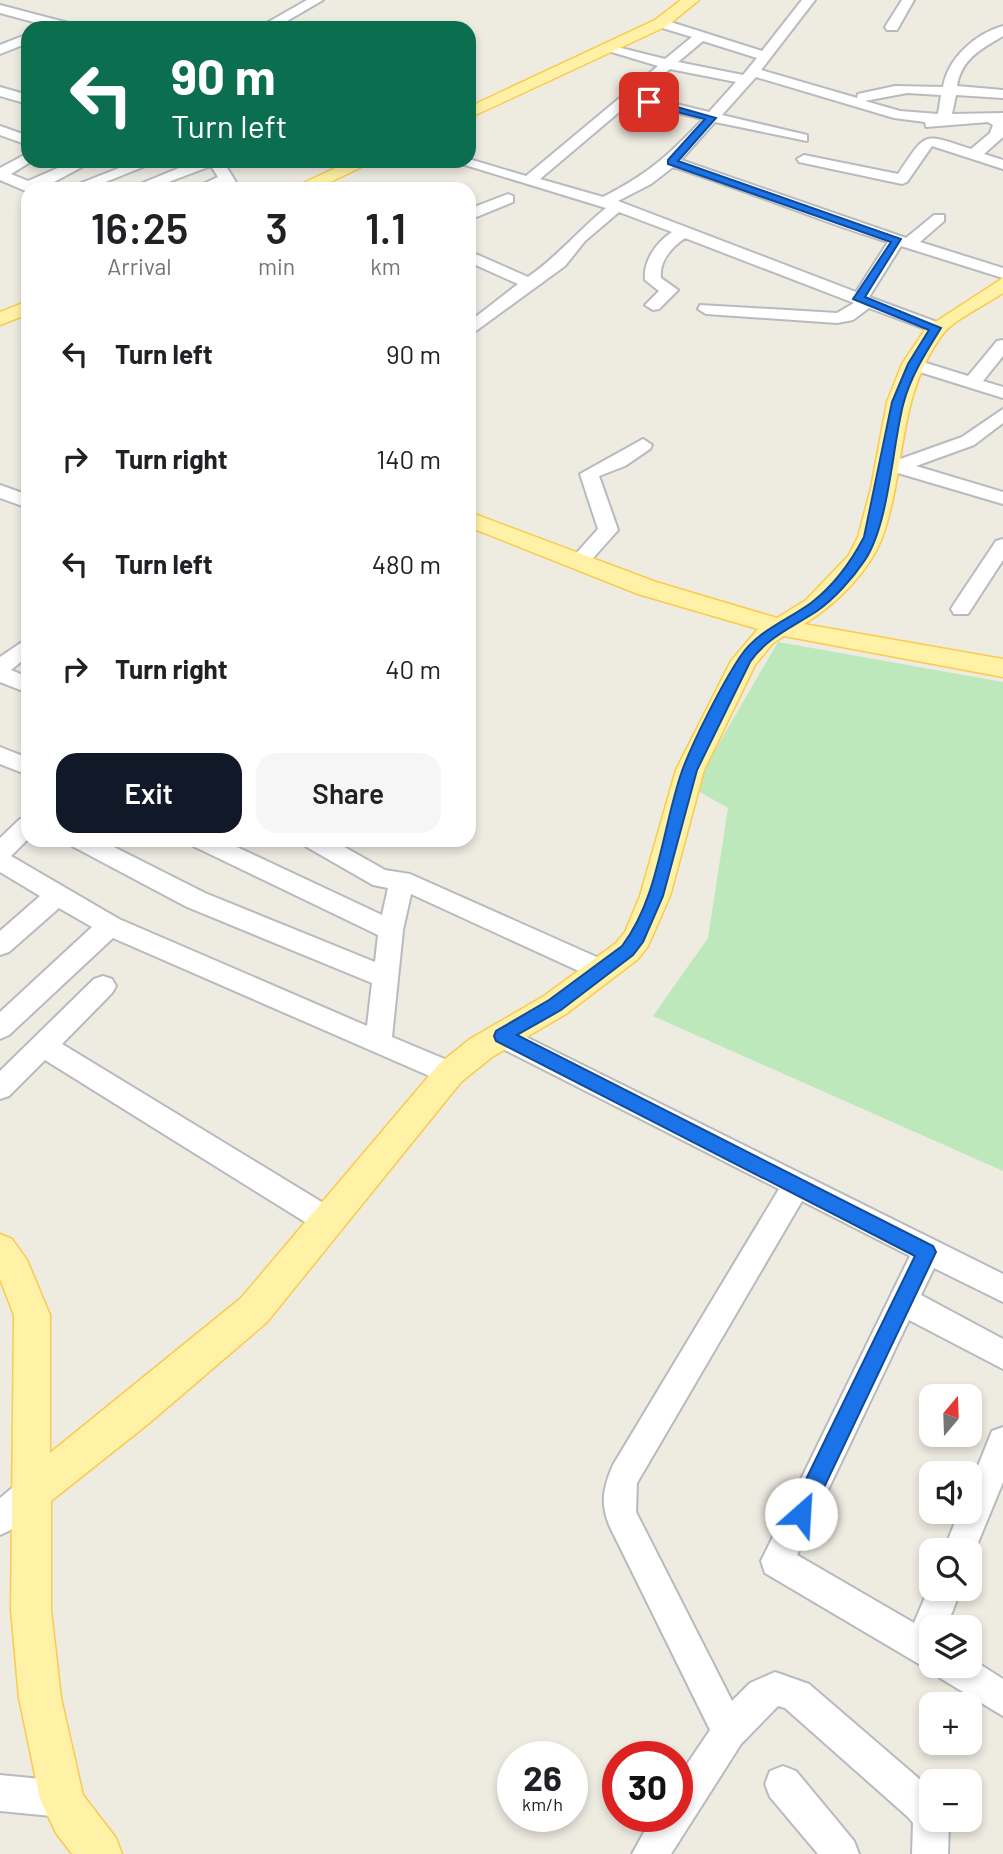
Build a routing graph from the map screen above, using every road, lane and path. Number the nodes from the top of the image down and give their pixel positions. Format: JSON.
{"nodes":[{"id":1,"x":317,"y":0,"type":"edge"},
{"id":2,"x":691,"y":0,"type":"edge"},
{"id":3,"x":809,"y":0,"type":"edge"},
{"id":4,"x":908,"y":0,"type":"edge"},
{"id":5,"x":0,"y":9,"type":"edge"},
{"id":6,"x":40,"y":21,"type":"edge"},
{"id":7,"x":278,"y":21,"type":"edge"},
{"id":8,"x":661,"y":23,"type":"junction"},
{"id":9,"x":892,"y":27,"type":"dead end"},
{"id":10,"x":1003,"y":30,"type":"edge"},
{"id":11,"x":700,"y":37,"type":"junction"},
{"id":12,"x":21,"y":41,"type":"edge"},
{"id":13,"x":610,"y":47,"type":"junction"},
{"id":14,"x":0,"y":50,"type":"edge"},
{"id":15,"x":764,"y":56,"type":"junction"},
{"id":16,"x":667,"y":64,"type":"junction"},
{"id":17,"x":750,"y":76,"type":"junction"},
{"id":18,"x":0,"y":91,"type":"edge"},
{"id":19,"x":951,"y":91,"type":"junction"},
{"id":20,"x":1003,"y":94,"type":"edge"},
{"id":21,"x":628,"y":97,"type":"junction"},
{"id":22,"x":863,"y":97,"type":"dead end"},
{"id":23,"x":21,"y":98,"type":"edge"},
{"id":24,"x":476,"y":110,"type":"edge"},
{"id":25,"x":997,"y":117,"type":"edge"},
{"id":26,"x":711,"y":118,"type":"junction"},
{"id":27,"x":944,"y":119,"type":"junction"},
{"id":28,"x":0,"y":130,"type":"edge"},
{"id":29,"x":21,"y":138,"type":"edge"},
{"id":30,"x":802,"y":138,"type":"dead end"},
{"id":31,"x":932,"y":141,"type":"junction"},
{"id":32,"x":974,"y":154,"type":"junction"},
{"id":33,"x":804,"y":159,"type":"dead end"},
{"id":34,"x":21,"y":161,"type":"edge"},
{"id":35,"x":671,"y":162,"type":"junction"},
{"id":36,"x":1003,"y":164,"type":"edge"},
{"id":37,"x":476,"y":166,"type":"edge"},
{"id":38,"x":71,"y":168,"type":"edge"},
{"id":39,"x":132,"y":168,"type":"edge"},
{"id":40,"x":192,"y":168,"type":"edge"},
{"id":41,"x":349,"y":168,"type":"edge"},
{"id":42,"x":528,"y":181,"type":"junction"},
{"id":43,"x":42,"y":182,"type":"edge"},
{"id":44,"x":93,"y":182,"type":"edge"},
{"id":45,"x":155,"y":182,"type":"edge"},
{"id":46,"x":316,"y":182,"type":"edge"},
{"id":47,"x":21,"y":184,"type":"edge"},
{"id":48,"x":508,"y":199,"type":"dead end"},
{"id":49,"x":611,"y":204,"type":"junction"},
{"id":50,"x":476,"y":212,"type":"edge"},
{"id":51,"x":939,"y":218,"type":"dead end"},
{"id":52,"x":682,"y":232,"type":"junction"},
{"id":53,"x":903,"y":242,"type":"junction"},
{"id":54,"x":476,"y":259,"type":"edge"},
{"id":55,"x":1003,"y":273,"type":"edge"},
{"id":56,"x":530,"y":284,"type":"junction"},
{"id":57,"x":1003,"y":284,"type":"edge"},
{"id":58,"x":862,"y":300,"type":"junction"},
{"id":59,"x":653,"y":305,"type":"dead end"},
{"id":60,"x":706,"y":309,"type":"dead end"},
{"id":61,"x":476,"y":326,"type":"edge"},
{"id":62,"x":936,"y":328,"type":"junction"},
{"id":63,"x":1003,"y":345,"type":"edge"},
{"id":64,"x":914,"y":364,"type":"junction"},
{"id":65,"x":972,"y":383,"type":"junction"},
{"id":66,"x":1003,"y":393,"type":"edge"},
{"id":67,"x":1003,"y":414,"type":"edge"},
{"id":68,"x":643,"y":445,"type":"dead end"},
{"id":69,"x":892,"y":469,"type":"junction"},
{"id":70,"x":0,"y":491,"type":"edge"},
{"id":71,"x":1003,"y":498,"type":"edge"},
{"id":72,"x":21,"y":499,"type":"edge"},
{"id":73,"x":476,"y":525,"type":"edge"},
{"id":74,"x":1003,"y":545,"type":"edge"},
{"id":75,"x":579,"y":562,"type":"junction"},
{"id":76,"x":961,"y":609,"type":"dead end"},
{"id":77,"x":778,"y":627,"type":"junction"},
{"id":78,"x":21,"y":652,"type":"edge"},
{"id":79,"x":1003,"y":668,"type":"edge"},
{"id":80,"x":0,"y":671,"type":"edge"},
{"id":81,"x":21,"y":682,"type":"edge"},
{"id":82,"x":0,"y":755,"type":"edge"},
{"id":83,"x":21,"y":764,"type":"edge"},
{"id":84,"x":21,"y":832,"type":"edge"},
{"id":85,"x":94,"y":847,"type":"edge"},
{"id":86,"x":216,"y":847,"type":"edge"},
{"id":87,"x":325,"y":847,"type":"edge"},
{"id":88,"x":0,"y":852,"type":"edge"},
{"id":89,"x":0,"y":861,"type":"edge"},
{"id":90,"x":402,"y":880,"type":"junction"},
{"id":91,"x":57,"y":895,"type":"junction"},
{"id":92,"x":110,"y":926,"type":"junction"},
{"id":93,"x":391,"y":930,"type":"junction"},
{"id":94,"x":0,"y":945,"type":"edge"},
{"id":95,"x":601,"y":970,"type":"junction"},
{"id":96,"x":385,"y":977,"type":"junction"},
{"id":97,"x":103,"y":986,"type":"dead end"},
{"id":98,"x":0,"y":1028,"type":"edge"},
{"id":99,"x":502,"y":1036,"type":"junction"},
{"id":100,"x":378,"y":1042,"type":"junction"},
{"id":101,"x":44,"y":1046,"type":"junction"},
{"id":102,"x":450,"y":1073,"type":"junction"},
{"id":103,"x":0,"y":1088,"type":"edge"},
{"id":104,"x":796,"y":1186,"type":"junction"},
{"id":105,"x":328,"y":1221,"type":"junction"},
{"id":106,"x":0,"y":1250,"type":"edge"},
{"id":107,"x":927,"y":1252,"type":"junction"},
{"id":108,"x":1003,"y":1289,"type":"edge"},
{"id":109,"x":903,"y":1301,"type":"junction"},
{"id":110,"x":1003,"y":1356,"type":"edge"},
{"id":111,"x":1003,"y":1442,"type":"edge"},
{"id":112,"x":29,"y":1494,"type":"junction"},
{"id":113,"x":0,"y":1519,"type":"edge"},
{"id":114,"x":965,"y":1538,"type":"edge"},
{"id":115,"x":919,"y":1645,"type":"edge"},
{"id":116,"x":971,"y":1678,"type":"edge"},
{"id":117,"x":1003,"y":1699,"type":"edge"},
{"id":118,"x":729,"y":1732,"type":"junction"},
{"id":119,"x":783,"y":1784,"type":"dead end"},
{"id":120,"x":693,"y":1787,"type":"edge"},
{"id":121,"x":0,"y":1793,"type":"edge"},
{"id":122,"x":62,"y":1799,"type":"junction"},
{"id":123,"x":919,"y":1802,"type":"edge"},
{"id":124,"x":664,"y":1832,"type":"edge"},
{"id":125,"x":931,"y":1832,"type":"edge"},
{"id":126,"x":100,"y":1854,"type":"edge"},
{"id":127,"x":650,"y":1854,"type":"edge"},
{"id":128,"x":842,"y":1854,"type":"edge"},
{"id":129,"x":930,"y":1854,"type":"edge"}],
"edges":[{"from":1,"to":7,"type":"street"},
{"from":2,"to":8,"type":"main road"},
{"from":3,"to":15,"type":"street"},
{"from":4,"to":9,"type":"street"},
{"from":5,"to":6,"type":"street"},
{"from":8,"to":11,"type":"street"},
{"from":8,"to":13,"type":"main road"},
{"from":10,"to":19,"type":"street"},
{"from":11,"to":15,"type":"street"},
{"from":11,"to":16,"type":"street"},
{"from":12,"to":14,"type":"street"},
{"from":13,"to":16,"type":"street"},
{"from":13,"to":24,"type":"main road"},
{"from":15,"to":17,"type":"street"},
{"from":16,"to":17,"type":"street"},
{"from":16,"to":21,"type":"street"},
{"from":17,"to":26,"type":"street"},
{"from":17,"to":27,"type":"street"},
{"from":18,"to":23,"type":"street"},
{"from":19,"to":20,"type":"street"},
{"from":19,"to":22,"type":"street"},
{"from":19,"to":27,"type":"street"},
{"from":21,"to":26,"type":"street"},
{"from":21,"to":42,"type":"street"},
{"from":25,"to":27,"type":"street"},
{"from":25,"to":32,"type":"street"},
{"from":26,"to":30,"type":"street"},
{"from":26,"to":35,"type":"street"},
{"from":27,"to":31,"type":"street"},
{"from":28,"to":29,"type":"street"},
{"from":31,"to":32,"type":"street"},
{"from":31,"to":33,"type":"street"},
{"from":32,"to":36,"type":"street"},
{"from":34,"to":47,"type":"street"},
{"from":35,"to":49,"type":"street"},
{"from":35,"to":53,"type":"street"},
{"from":37,"to":42,"type":"street"},
{"from":38,"to":43,"type":"street"},
{"from":39,"to":44,"type":"street"},
{"from":40,"to":45,"type":"street"},
{"from":41,"to":46,"type":"main road"},
{"from":42,"to":49,"type":"street"},
{"from":48,"to":50,"type":"street"},
{"from":49,"to":52,"type":"street"},
{"from":49,"to":56,"type":"street"},
{"from":51,"to":53,"type":"street"},
{"from":52,"to":58,"type":"street"},
{"from":52,"to":59,"type":"street"},
{"from":53,"to":55,"type":"street"},
{"from":53,"to":58,"type":"street"},
{"from":54,"to":56,"type":"street"},
{"from":56,"to":61,"type":"street"},
{"from":57,"to":62,"type":"main road"},
{"from":58,"to":60,"type":"street"},
{"from":58,"to":62,"type":"street"},
{"from":62,"to":64,"type":"main road"},
{"from":63,"to":65,"type":"street"},
{"from":64,"to":65,"type":"street"},
{"from":64,"to":69,"type":"main road"},
{"from":65,"to":66,"type":"street"},
{"from":67,"to":69,"type":"street"},
{"from":68,"to":75,"type":"street"},
{"from":69,"to":71,"type":"street"},
{"from":69,"to":77,"type":"main road"},
{"from":70,"to":72,"type":"street"},
{"from":73,"to":75,"type":"main road"},
{"from":74,"to":76,"type":"street"},
{"from":75,"to":77,"type":"main road"},
{"from":77,"to":79,"type":"main road"},
{"from":77,"to":95,"type":"main road"},
{"from":78,"to":80,"type":"street"},
{"from":80,"to":81,"type":"street"},
{"from":82,"to":83,"type":"street"},
{"from":84,"to":88,"type":"street"},
{"from":85,"to":96,"type":"street"},
{"from":86,"to":93,"type":"street"},
{"from":87,"to":90,"type":"street"},
{"from":89,"to":91,"type":"street"},
{"from":90,"to":93,"type":"street"},
{"from":90,"to":95,"type":"street"},
{"from":91,"to":92,"type":"street"},
{"from":91,"to":94,"type":"street"},
{"from":92,"to":98,"type":"street"},
{"from":92,"to":100,"type":"street"},
{"from":93,"to":96,"type":"street"},
{"from":95,"to":99,"type":"main road"},
{"from":96,"to":100,"type":"street"},
{"from":97,"to":101,"type":"street"},
{"from":99,"to":102,"type":"main road"},
{"from":99,"to":104,"type":"street"},
{"from":100,"to":102,"type":"street"},
{"from":101,"to":103,"type":"street"},
{"from":101,"to":105,"type":"street"},
{"from":102,"to":105,"type":"main road"},
{"from":104,"to":107,"type":"street"},
{"from":104,"to":118,"type":"street"},
{"from":105,"to":112,"type":"main road"},
{"from":106,"to":112,"type":"main road"},
{"from":107,"to":108,"type":"street"},
{"from":107,"to":109,"type":"street"},
{"from":109,"to":110,"type":"street"},
{"from":109,"to":115,"type":"street"},
{"from":111,"to":114,"type":"street"},
{"from":112,"to":113,"type":"street"},
{"from":112,"to":122,"type":"main road"},
{"from":116,"to":117,"type":"street"},
{"from":118,"to":120,"type":"street"},
{"from":118,"to":123,"type":"street"},
{"from":119,"to":128,"type":"street"},
{"from":121,"to":122,"type":"street"},
{"from":122,"to":126,"type":"main road"},
{"from":124,"to":127,"type":"street"},
{"from":125,"to":129,"type":"street"}]}
